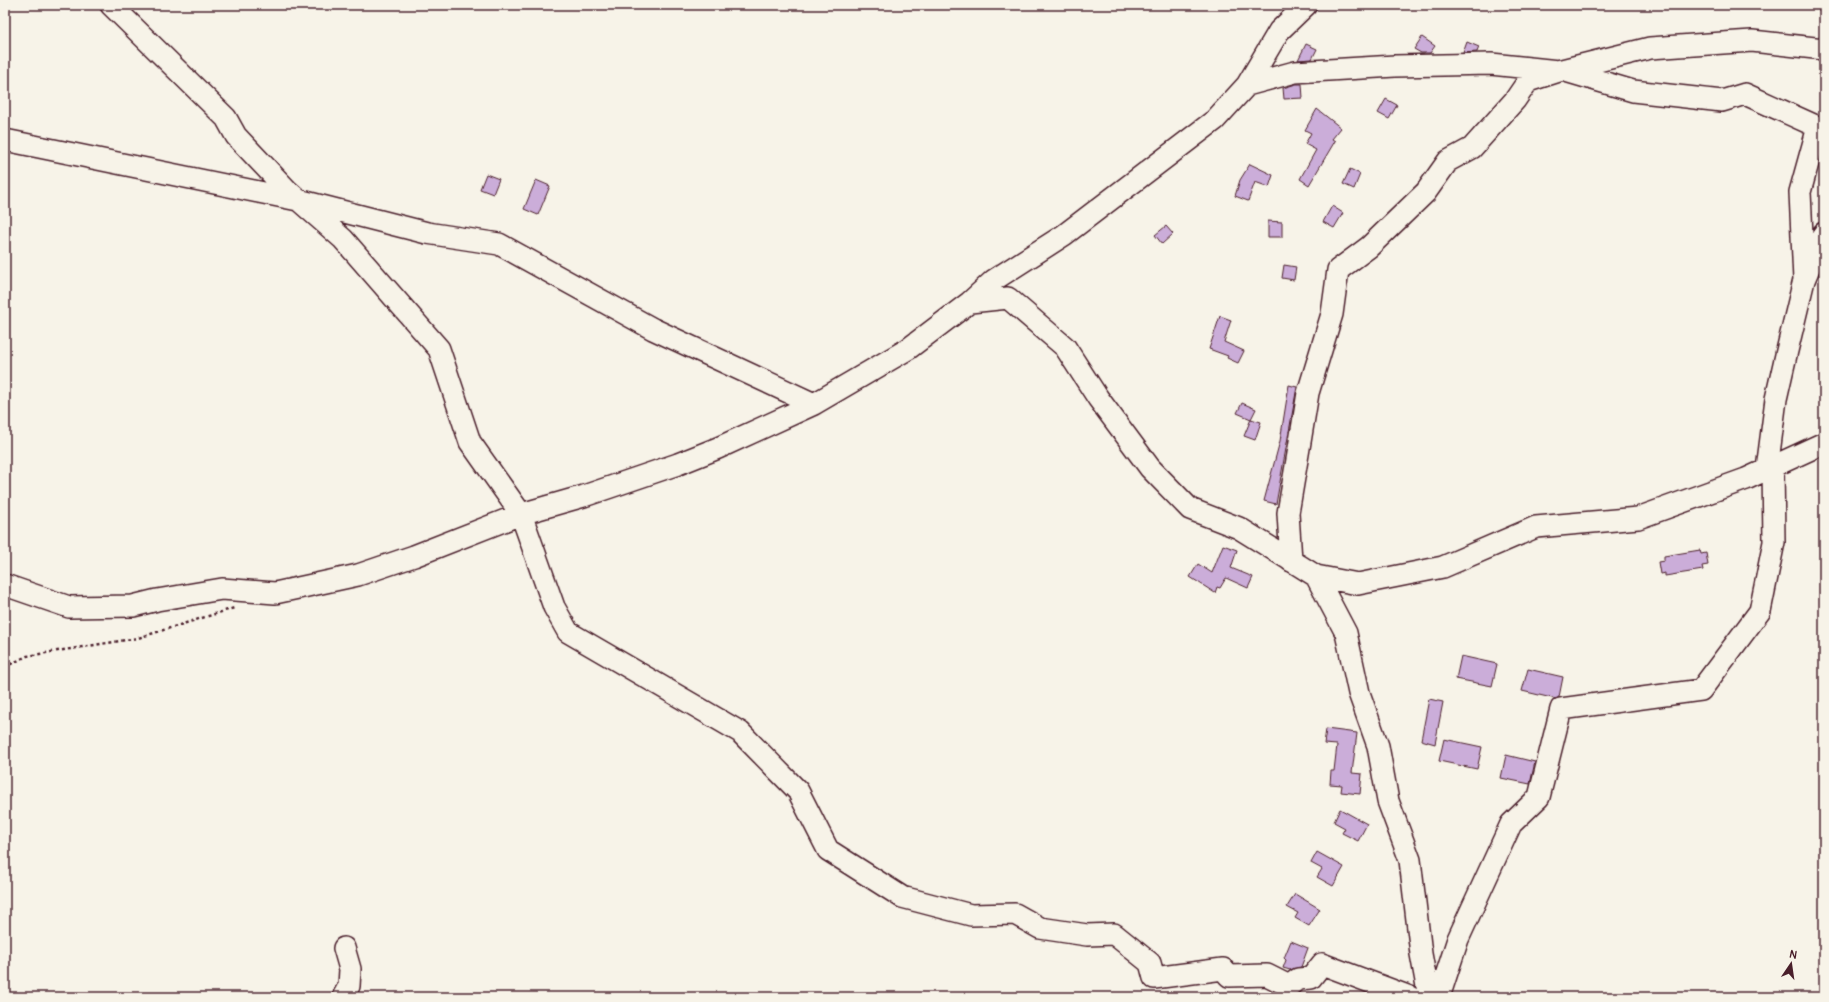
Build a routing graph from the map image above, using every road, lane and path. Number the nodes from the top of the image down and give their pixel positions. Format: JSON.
{"nodes":[{"id":1,"x":111,"y":5,"type":"edge"},
{"id":2,"x":1306,"y":5,"type":"edge"},
{"id":3,"x":1824,"y":49,"type":"edge"},
{"id":4,"x":1562,"y":70,"type":"junction"},
{"id":5,"x":1247,"y":85,"type":"junction"},
{"id":6,"x":5,"y":140,"type":"edge"},
{"id":7,"x":298,"y":200,"type":"junction"},
{"id":8,"x":1824,"y":233,"type":"edge"},
{"id":9,"x":1804,"y":280,"type":"junction"},
{"id":10,"x":970,"y":302,"type":"junction"},
{"id":11,"x":814,"y":404,"type":"junction"},
{"id":12,"x":1824,"y":443,"type":"edge"},
{"id":13,"x":1770,"y":467,"type":"junction"},
{"id":14,"x":521,"y":514,"type":"junction"},
{"id":15,"x":1291,"y":561,"type":"junction"},
{"id":16,"x":1316,"y":576,"type":"junction"},
{"id":17,"x":5,"y":585,"type":"edge"},
{"id":18,"x":235,"y":608,"type":"dead end"},
{"id":19,"x":5,"y":667,"type":"edge"},
{"id":20,"x":344,"y":948,"type":"dead end"},
{"id":21,"x":343,"y":997,"type":"edge"},
{"id":22,"x":1424,"y":997,"type":"edge"}],
"edges":[{"from":1,"to":7,"type":"street"},
{"from":2,"to":5,"type":"street"},
{"from":3,"to":4,"type":"street"},
{"from":4,"to":5,"type":"street"},
{"from":4,"to":9,"type":"street"},
{"from":4,"to":15,"type":"street"},
{"from":5,"to":10,"type":"street"},
{"from":6,"to":7,"type":"street"},
{"from":7,"to":11,"type":"street"},
{"from":7,"to":14,"type":"street"},
{"from":8,"to":9,"type":"street"},
{"from":9,"to":13,"type":"street"},
{"from":10,"to":11,"type":"street"},
{"from":10,"to":15,"type":"street"},
{"from":11,"to":14,"type":"street"},
{"from":12,"to":13,"type":"street"},
{"from":13,"to":16,"type":"street"},
{"from":13,"to":22,"type":"street"},
{"from":14,"to":17,"type":"street"},
{"from":14,"to":22,"type":"street"},
{"from":15,"to":16,"type":"street"},
{"from":16,"to":22,"type":"street"},
{"from":18,"to":19,"type":"path"},
{"from":20,"to":21,"type":"street"}]}
